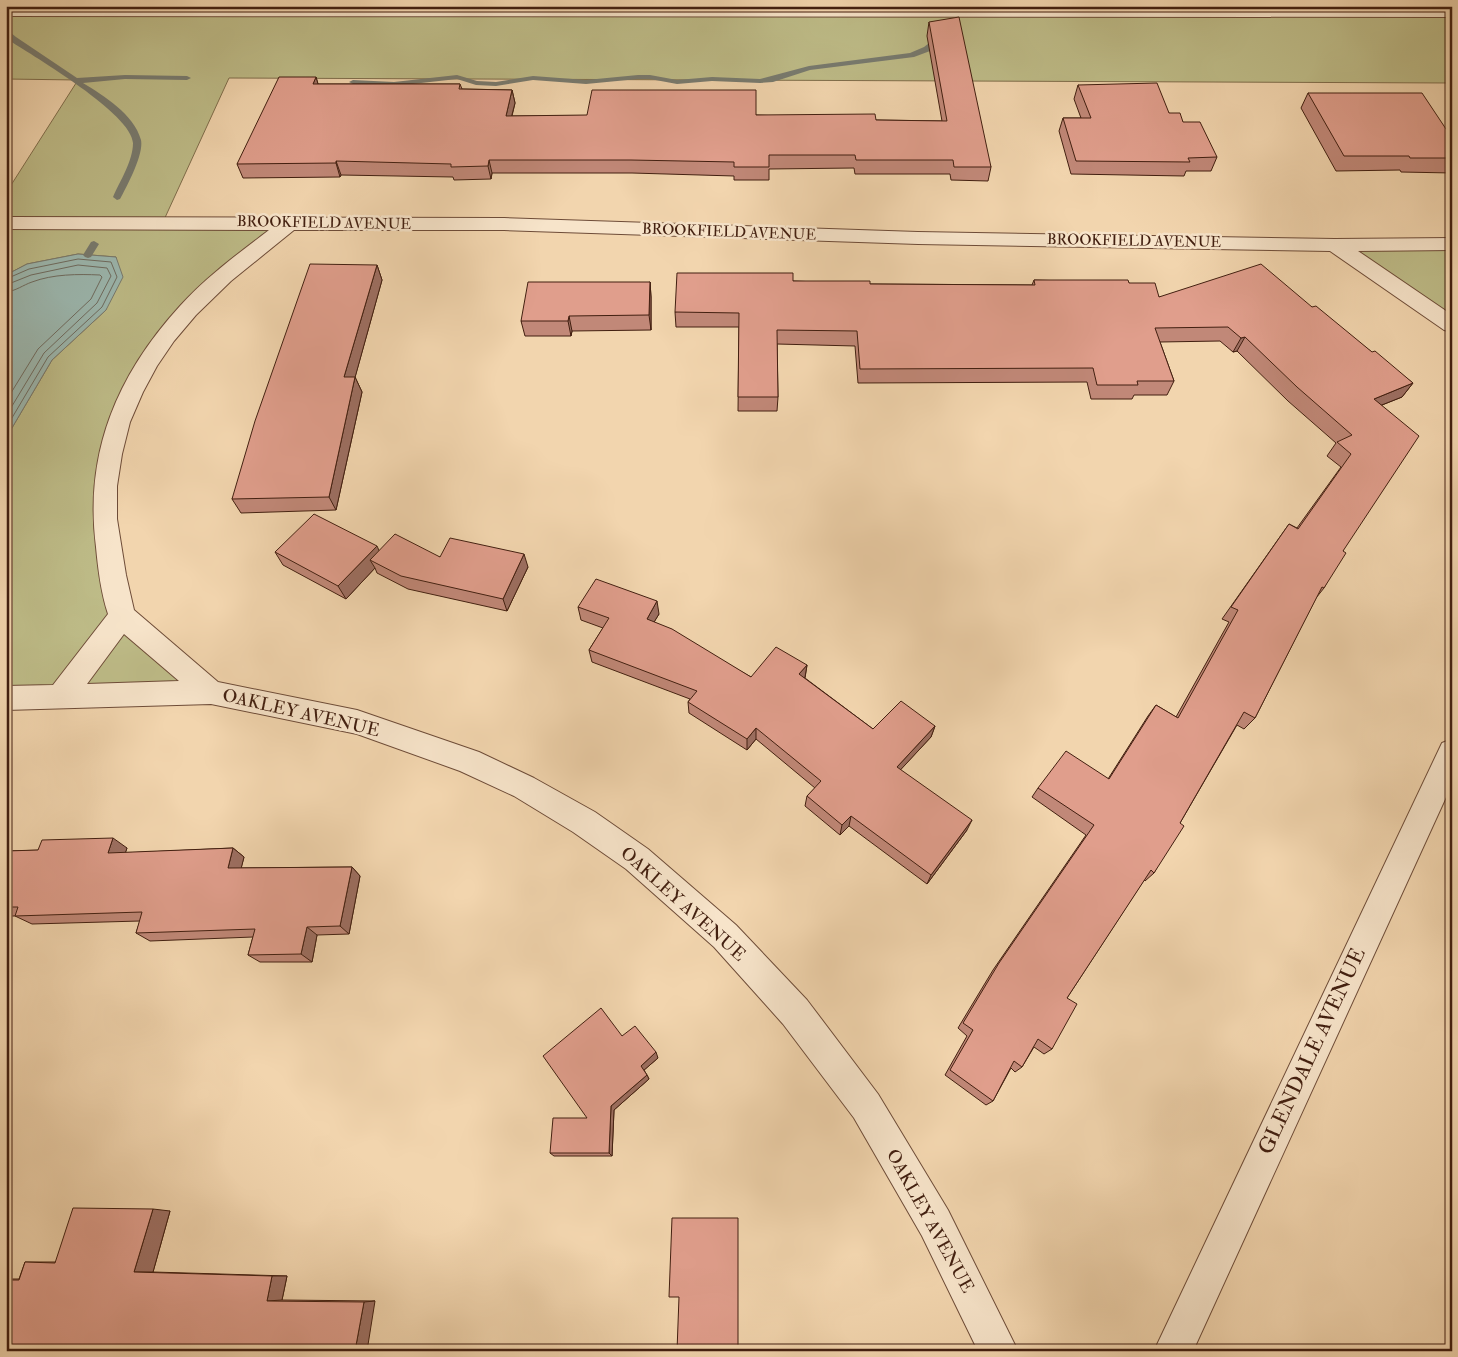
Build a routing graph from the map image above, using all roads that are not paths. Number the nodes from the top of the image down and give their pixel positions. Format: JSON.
{"nodes":[{"id":1,"x":6,"y":11,"type":"edge"},
{"id":2,"x":1452,"y":12,"type":"edge"},
{"id":3,"x":6,"y":223,"type":"edge"},
{"id":4,"x":289,"y":224,"type":"junction"},
{"id":5,"x":1452,"y":244,"type":"edge"},
{"id":6,"x":1334,"y":245,"type":"junction"},
{"id":7,"x":1452,"y":324,"type":"edge"},
{"id":8,"x":122,"y":615,"type":"junction"},
{"id":9,"x":211,"y":692,"type":"junction"},
{"id":10,"x":60,"y":697,"type":"junction"},
{"id":11,"x":6,"y":698,"type":"edge"},
{"id":12,"x":1452,"y":752,"type":"edge"},
{"id":13,"x":999,"y":1351,"type":"edge"},
{"id":14,"x":1173,"y":1351,"type":"edge"}],
"edges":[{"from":1,"to":2,"type":"street"},
{"from":3,"to":4,"type":"street","name":"BROOKFIELD AVENUE"},
{"from":4,"to":6,"type":"street","name":"BROOKFIELD AVENUE"},
{"from":4,"to":8,"type":"street"},
{"from":5,"to":6,"type":"street","name":"BROOKFIELD AVENUE"},
{"from":6,"to":7,"type":"street"},
{"from":8,"to":9,"type":"street"},
{"from":8,"to":10,"type":"street"},
{"from":9,"to":10,"type":"street","name":"OAKLEY AVENUE"},
{"from":9,"to":13,"type":"street","name":"OAKLEY AVENUE"},
{"from":10,"to":11,"type":"street","name":"OAKLEY AVENUE"},
{"from":12,"to":14,"type":"street","name":"GLENDALE AVENUE"}]}
